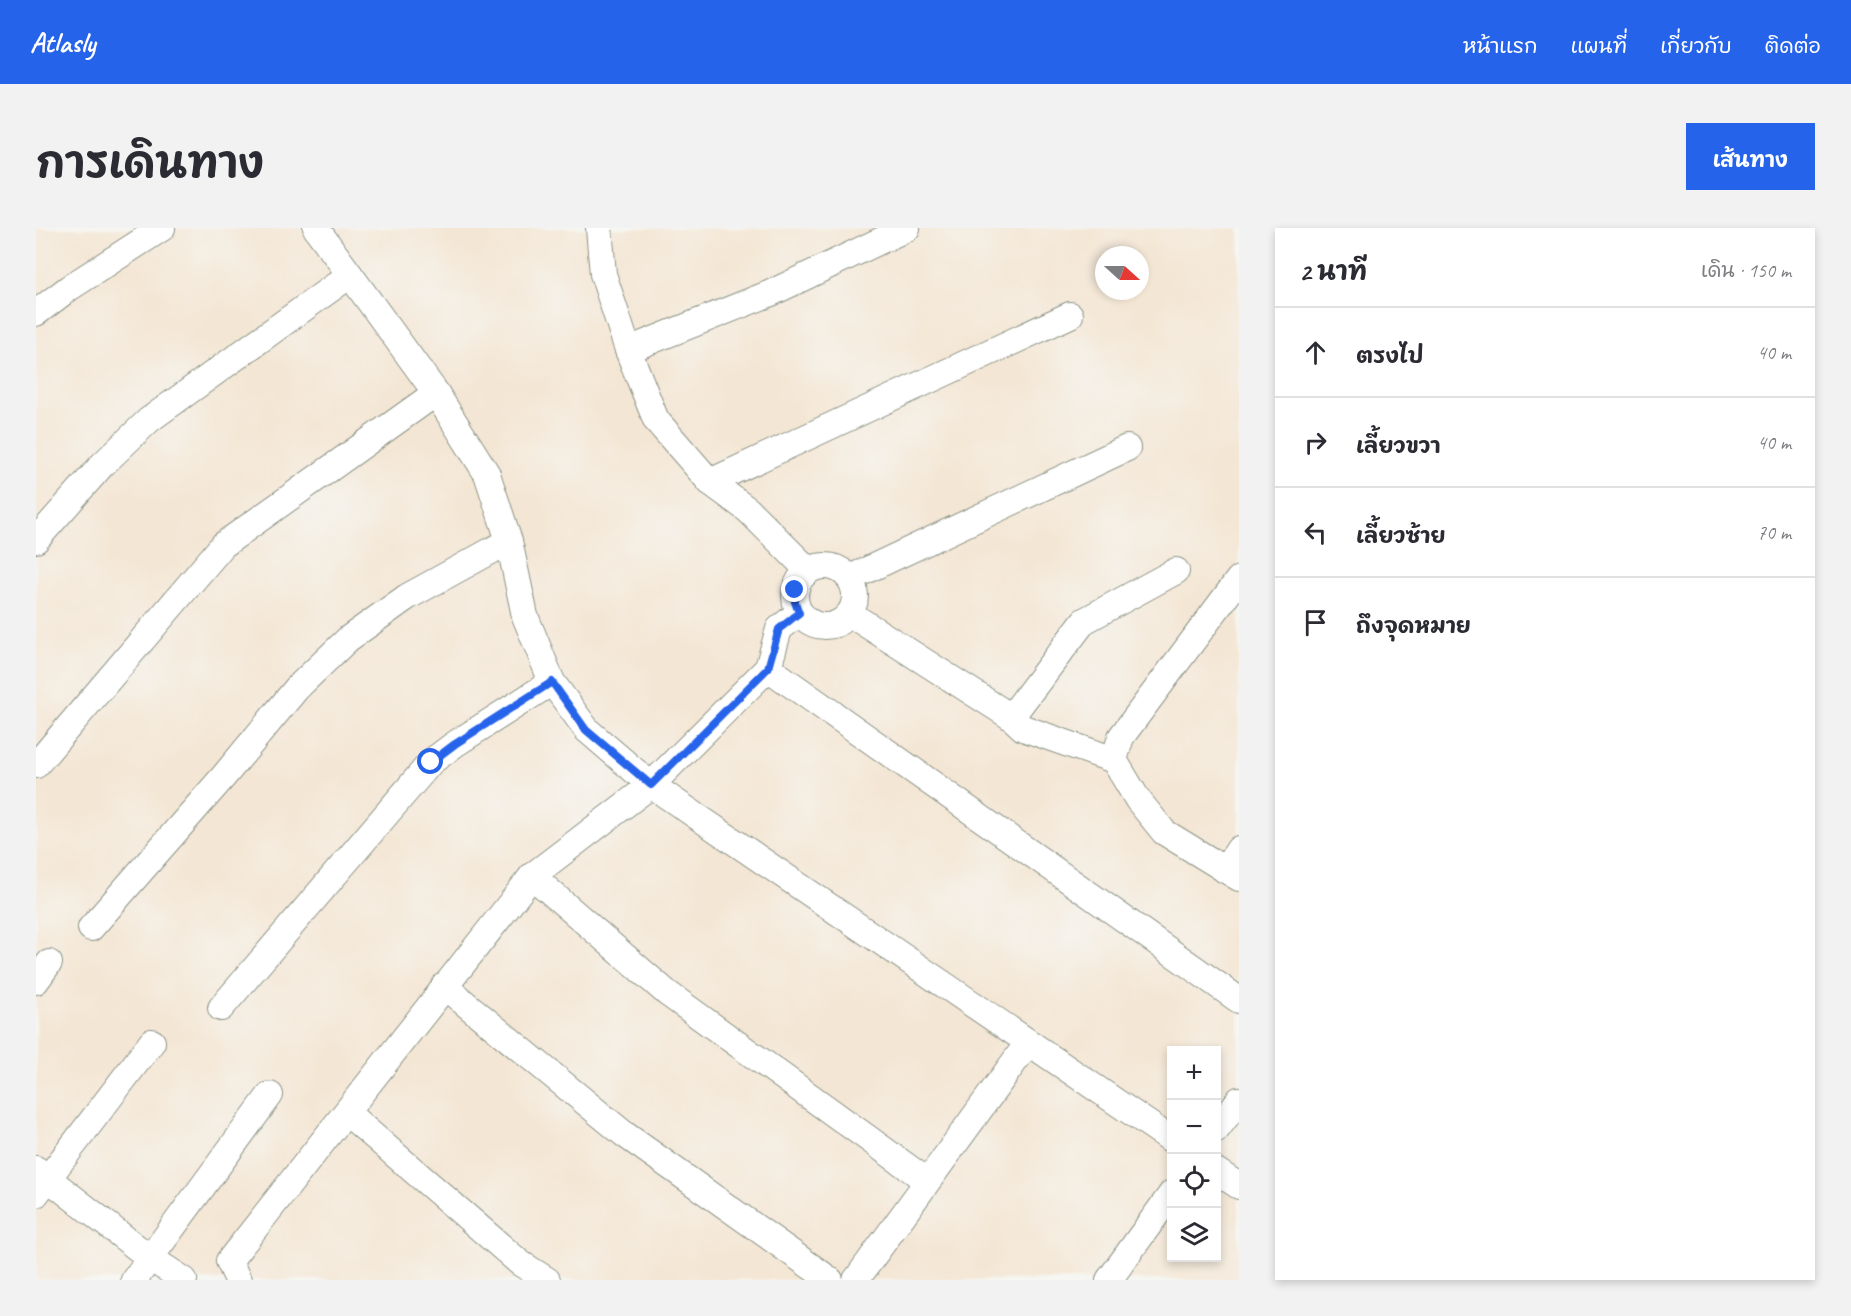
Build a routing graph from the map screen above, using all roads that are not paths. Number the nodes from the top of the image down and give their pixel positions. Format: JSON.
{"nodes":[{"id":1,"x":162,"y":228,"type":"edge"},
{"id":2,"x":316,"y":228,"type":"edge"},
{"id":3,"x":599,"y":228,"type":"edge"},
{"id":4,"x":907,"y":228,"type":"edge"},
{"id":5,"x":350,"y":275,"type":"junction"},
{"id":6,"x":36,"y":313,"type":"edge"},
{"id":7,"x":1070,"y":315,"type":"dead end"},
{"id":8,"x":628,"y":350,"type":"junction"},
{"id":9,"x":436,"y":393,"type":"junction"},
{"id":10,"x":1127,"y":448,"type":"dead end"},
{"id":11,"x":710,"y":482,"type":"junction"},
{"id":12,"x":36,"y":540,"type":"edge"},
{"id":13,"x":509,"y":541,"type":"junction"},
{"id":14,"x":808,"y":570,"type":"junction"},
{"id":15,"x":1176,"y":571,"type":"dead end"},
{"id":16,"x":850,"y":578,"type":"junction"},
{"id":17,"x":1239,"y":579,"type":"edge"},
{"id":18,"x":799,"y":613,"type":"junction"},
{"id":19,"x":850,"y":614,"type":"junction"},
{"id":20,"x":768,"y":668,"type":"junction"},
{"id":21,"x":552,"y":682,"type":"junction"},
{"id":22,"x":1011,"y":717,"type":"junction"},
{"id":23,"x":1114,"y":760,"type":"junction"},
{"id":24,"x":36,"y":765,"type":"edge"},
{"id":25,"x":651,"y":785,"type":"junction"},
{"id":26,"x":1234,"y":866,"type":"edge"},
{"id":27,"x":532,"y":876,"type":"junction"},
{"id":28,"x":91,"y":928,"type":"dead end"},
{"id":29,"x":444,"y":986,"type":"junction"},
{"id":30,"x":1239,"y":1000,"type":"edge"},
{"id":31,"x":221,"y":1008,"type":"dead end"},
{"id":32,"x":152,"y":1042,"type":"dead end"},
{"id":33,"x":1028,"y":1043,"type":"junction"},
{"id":34,"x":270,"y":1095,"type":"dead end"},
{"id":35,"x":1239,"y":1100,"type":"edge"},
{"id":36,"x":347,"y":1113,"type":"junction"},
{"id":37,"x":1221,"y":1123,"type":"edge"},
{"id":38,"x":1167,"y":1137,"type":"edge"},
{"id":39,"x":1221,"y":1174,"type":"edge"},
{"id":40,"x":40,"y":1181,"type":"edge"},
{"id":41,"x":927,"y":1181,"type":"junction"},
{"id":42,"x":1239,"y":1186,"type":"edge"},
{"id":43,"x":1167,"y":1200,"type":"edge"},
{"id":44,"x":150,"y":1258,"type":"junction"},
{"id":45,"x":1113,"y":1279,"type":"edge"},
{"id":46,"x":134,"y":1280,"type":"edge"},
{"id":47,"x":184,"y":1280,"type":"edge"},
{"id":48,"x":238,"y":1280,"type":"edge"},
{"id":49,"x":547,"y":1280,"type":"edge"},
{"id":50,"x":830,"y":1280,"type":"edge"},
{"id":51,"x":856,"y":1280,"type":"edge"}],
"edges":[{"from":1,"to":6,"type":"street"},
{"from":2,"to":5,"type":"street"},
{"from":3,"to":8,"type":"street"},
{"from":4,"to":8,"type":"street"},
{"from":5,"to":9,"type":"street"},
{"from":5,"to":12,"type":"street"},
{"from":7,"to":11,"type":"street"},
{"from":8,"to":11,"type":"street"},
{"from":9,"to":13,"type":"street"},
{"from":9,"to":24,"type":"street"},
{"from":10,"to":16,"type":"street"},
{"from":11,"to":14,"type":"street"},
{"from":13,"to":21,"type":"street"},
{"from":13,"to":28,"type":"street"},
{"from":14,"to":16,"type":"street"},
{"from":14,"to":18,"type":"street"},
{"from":15,"to":22,"type":"street"},
{"from":16,"to":19,"type":"street"},
{"from":17,"to":23,"type":"street"},
{"from":18,"to":19,"type":"street"},
{"from":18,"to":20,"type":"street"},
{"from":19,"to":22,"type":"street"},
{"from":20,"to":25,"type":"street"},
{"from":20,"to":30,"type":"street"},
{"from":21,"to":25,"type":"street"},
{"from":21,"to":31,"type":"street"},
{"from":22,"to":23,"type":"street"},
{"from":23,"to":26,"type":"street"},
{"from":25,"to":27,"type":"street"},
{"from":25,"to":33,"type":"street"},
{"from":27,"to":29,"type":"street"},
{"from":27,"to":41,"type":"street"},
{"from":29,"to":36,"type":"street"},
{"from":29,"to":50,"type":"street"},
{"from":32,"to":40,"type":"street"},
{"from":33,"to":38,"type":"street"},
{"from":33,"to":41,"type":"street"},
{"from":34,"to":44,"type":"street"},
{"from":35,"to":37,"type":"street"},
{"from":36,"to":48,"type":"street"},
{"from":36,"to":49,"type":"street"},
{"from":39,"to":42,"type":"street"},
{"from":40,"to":44,"type":"street"},
{"from":41,"to":51,"type":"street"},
{"from":43,"to":45,"type":"street"},
{"from":44,"to":46,"type":"street"},
{"from":44,"to":47,"type":"street"}]}
